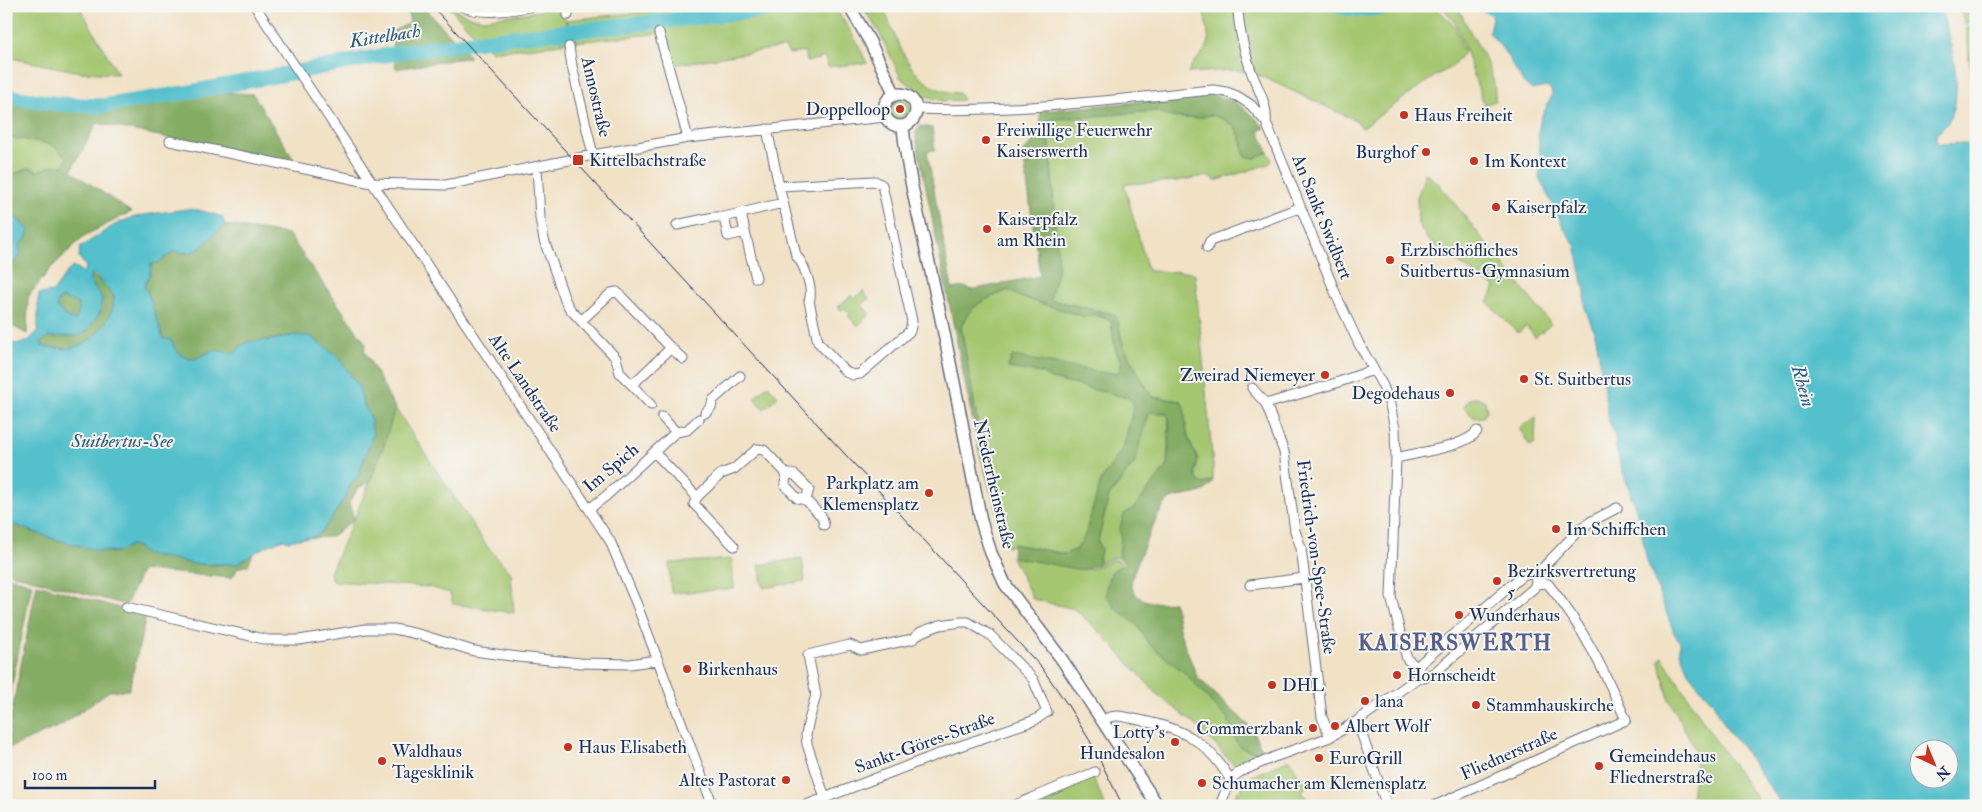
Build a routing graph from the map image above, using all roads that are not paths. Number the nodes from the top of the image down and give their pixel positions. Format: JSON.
{"nodes":[{"id":1,"x":256,"y":6,"type":"edge"},
{"id":2,"x":461,"y":6,"type":"edge"},
{"id":3,"x":534,"y":6,"type":"edge"},
{"id":4,"x":849,"y":6,"type":"edge"},
{"id":5,"x":1238,"y":6,"type":"edge"},
{"id":6,"x":659,"y":33,"type":"dead end"},
{"id":7,"x":569,"y":47,"type":"dead end"},
{"id":8,"x":895,"y":95,"type":"junction"},
{"id":9,"x":916,"y":109,"type":"junction"},
{"id":10,"x":885,"y":117,"type":"junction"},
{"id":11,"x":1266,"y":122,"type":"junction"},
{"id":12,"x":903,"y":126,"type":"junction"},
{"id":13,"x":767,"y":130,"type":"junction"},
{"id":14,"x":688,"y":138,"type":"junction"},
{"id":15,"x":170,"y":141,"type":"dead end"},
{"id":16,"x":593,"y":155,"type":"junction"},
{"id":17,"x":537,"y":167,"type":"junction"},
{"id":18,"x":372,"y":182,"type":"junction"},
{"id":19,"x":779,"y":186,"type":"junction"},
{"id":20,"x":784,"y":203,"type":"junction"},
{"id":21,"x":1299,"y":208,"type":"junction"},
{"id":22,"x":740,"y":213,"type":"junction"},
{"id":23,"x":724,"y":217,"type":"junction"},
{"id":24,"x":676,"y":225,"type":"dead end"},
{"id":25,"x":745,"y":232,"type":"junction"},
{"id":26,"x":1207,"y":248,"type":"dead end"},
{"id":27,"x":756,"y":278,"type":"dead end"},
{"id":28,"x":581,"y":321,"type":"junction"},
{"id":29,"x":672,"y":348,"type":"junction"},
{"id":30,"x":683,"y":360,"type":"dead end"},
{"id":31,"x":1373,"y":370,"type":"junction"},
{"id":32,"x":740,"y":376,"type":"dead end"},
{"id":33,"x":632,"y":386,"type":"junction"},
{"id":34,"x":1252,"y":388,"type":"dead end"},
{"id":35,"x":1266,"y":404,"type":"junction"},
{"id":36,"x":651,"y":405,"type":"dead end"},
{"id":37,"x":662,"y":417,"type":"dead end"},
{"id":38,"x":676,"y":432,"type":"junction"},
{"id":39,"x":1477,"y":432,"type":"dead end"},
{"id":40,"x":655,"y":453,"type":"junction"},
{"id":41,"x":1396,"y":458,"type":"junction"},
{"id":42,"x":786,"y":473,"type":"junction"},
{"id":43,"x":697,"y":497,"type":"junction"},
{"id":44,"x":806,"y":500,"type":"junction"},
{"id":45,"x":1617,"y":508,"type":"dead end"},
{"id":46,"x":589,"y":509,"type":"junction"},
{"id":47,"x":824,"y":525,"type":"dead end"},
{"id":48,"x":734,"y":546,"type":"dead end"},
{"id":49,"x":1304,"y":578,"type":"junction"},
{"id":50,"x":1536,"y":579,"type":"junction"},
{"id":51,"x":1250,"y":585,"type":"dead end"},
{"id":52,"x":126,"y":607,"type":"dead end"},
{"id":53,"x":657,"y":660,"type":"junction"},
{"id":54,"x":1419,"y":672,"type":"junction"},
{"id":55,"x":1106,"y":718,"type":"junction"},
{"id":56,"x":1357,"y":721,"type":"junction"},
{"id":57,"x":1330,"y":737,"type":"junction"},
{"id":58,"x":1094,"y":772,"type":"dead end"},
{"id":59,"x":1230,"y":779,"type":"junction"},
{"id":60,"x":825,"y":798,"type":"junction"},
{"id":61,"x":712,"y":806,"type":"edge"},
{"id":62,"x":804,"y":806,"type":"edge"},
{"id":63,"x":1013,"y":806,"type":"edge"},
{"id":64,"x":1158,"y":806,"type":"edge"},
{"id":65,"x":1220,"y":806,"type":"edge"},
{"id":66,"x":1387,"y":806,"type":"edge"},
{"id":67,"x":1434,"y":806,"type":"edge"}],
"edges":[{"from":1,"to":18,"type":"street","name":"Alte Landstraße"},
{"from":2,"to":3,"type":"street"},
{"from":4,"to":8,"type":"main road"},
{"from":5,"to":11,"type":"street"},
{"from":6,"to":14,"type":"street"},
{"from":7,"to":16,"type":"street","name":"Annostraße"},
{"from":8,"to":9,"type":"main road"},
{"from":8,"to":10,"type":"main road"},
{"from":9,"to":11,"type":"street","name":"An Sankt Swidbert"},
{"from":9,"to":12,"type":"main road"},
{"from":10,"to":12,"type":"main road"},
{"from":10,"to":13,"type":"street"},
{"from":11,"to":21,"type":"street","name":"An Sankt Swidbert"},
{"from":12,"to":55,"type":"main road","name":"Niederrheinstraße"},
{"from":13,"to":14,"type":"street"},
{"from":13,"to":19,"type":"street"},
{"from":14,"to":16,"type":"street"},
{"from":15,"to":18,"type":"street"},
{"from":16,"to":17,"type":"street"},
{"from":17,"to":18,"type":"street"},
{"from":17,"to":28,"type":"street"},
{"from":18,"to":46,"type":"street","name":"Alte Landstraße"},
{"from":19,"to":20,"type":"street"},
{"from":19,"to":20,"type":"street"},
{"from":20,"to":22,"type":"street"},
{"from":21,"to":26,"type":"street"},
{"from":21,"to":31,"type":"street","name":"An Sankt Swidbert"},
{"from":22,"to":23,"type":"street"},
{"from":22,"to":25,"type":"street"},
{"from":23,"to":24,"type":"street"},
{"from":23,"to":25,"type":"street"},
{"from":25,"to":27,"type":"street"},
{"from":28,"to":29,"type":"street"},
{"from":28,"to":33,"type":"street"},
{"from":29,"to":30,"type":"street"},
{"from":29,"to":33,"type":"street"},
{"from":31,"to":35,"type":"street"},
{"from":31,"to":41,"type":"street","name":"An Sankt Swidbert"},
{"from":32,"to":38,"type":"street","name":"Im Spich"},
{"from":33,"to":36,"type":"street"},
{"from":34,"to":35,"type":"street","name":"Friedrich-von-Spee-Straße"},
{"from":35,"to":49,"type":"street","name":"Friedrich-von-Spee-Straße"},
{"from":37,"to":38,"type":"street"},
{"from":38,"to":40,"type":"street","name":"Im Spich"},
{"from":39,"to":41,"type":"street"},
{"from":40,"to":43,"type":"street","name":"Im Spich"},
{"from":40,"to":46,"type":"street","name":"Im Spich"},
{"from":41,"to":54,"type":"street","name":"An Sankt Swidbert"},
{"from":42,"to":43,"type":"street"},
{"from":42,"to":44,"type":"street"},
{"from":42,"to":44,"type":"street"},
{"from":43,"to":48,"type":"street","name":"Im Spich"},
{"from":44,"to":47,"type":"street"},
{"from":45,"to":50,"type":"street"},
{"from":46,"to":53,"type":"street","name":"Alte Landstraße"},
{"from":49,"to":51,"type":"street"},
{"from":49,"to":57,"type":"street","name":"Friedrich-von-Spee-Straße"},
{"from":50,"to":54,"type":"street"},
{"from":50,"to":54,"type":"street"},
{"from":50,"to":67,"type":"street","name":"Fliednerstraße"},
{"from":52,"to":53,"type":"street"},
{"from":53,"to":61,"type":"street","name":"Alte Landstraße"},
{"from":54,"to":56,"type":"street"},
{"from":55,"to":59,"type":"street"},
{"from":55,"to":64,"type":"main road","name":"Niederrheinstraße"},
{"from":56,"to":57,"type":"street"},
{"from":56,"to":66,"type":"street"},
{"from":57,"to":59,"type":"street"},
{"from":58,"to":63,"type":"street"},
{"from":59,"to":65,"type":"street"},
{"from":60,"to":60,"type":"street","name":"Sankt-Göres-Straße"},
{"from":60,"to":62,"type":"street","name":"Sankt-Göres-Straße"}]}
